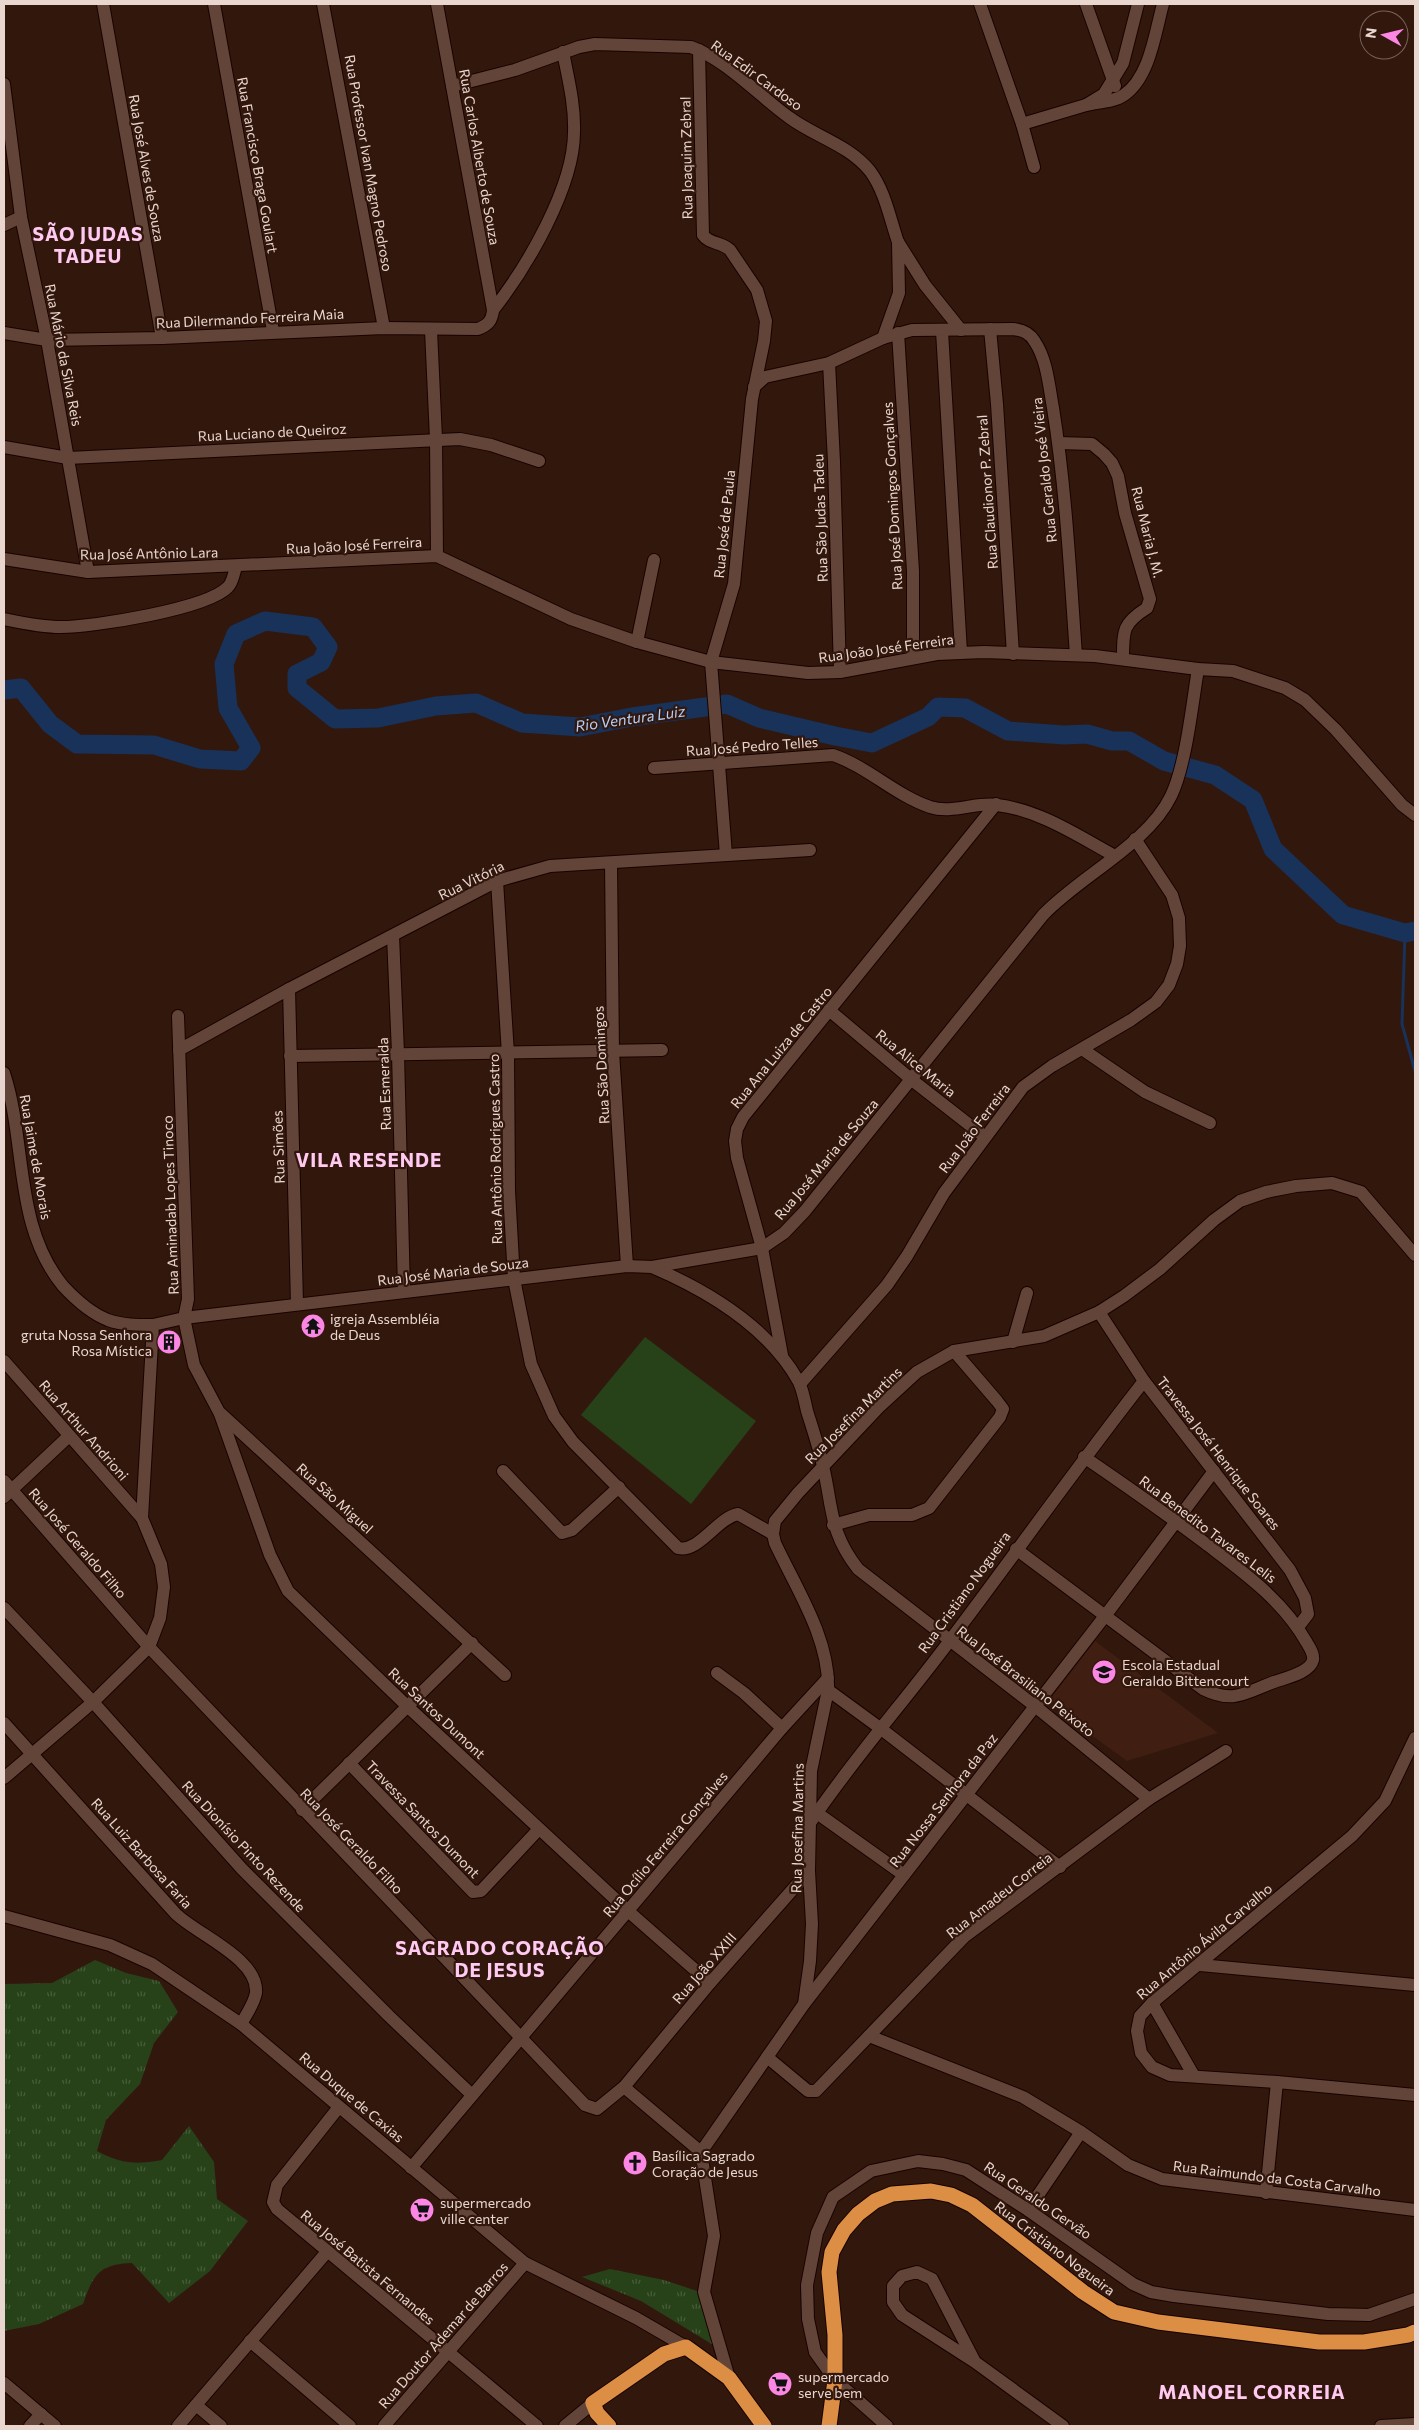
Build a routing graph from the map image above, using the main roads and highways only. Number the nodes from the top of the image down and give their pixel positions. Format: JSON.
{"nodes":[{"id":1,"x":1415,"y":2332,"type":"edge"},
{"id":2,"x":609,"y":2426,"type":"edge"},
{"id":3,"x":764,"y":2426,"type":"edge"},
{"id":4,"x":829,"y":2426,"type":"edge"}],
"edges":[{"from":1,"to":4,"type":"highway","name":"Rua Cristiano Nogueira"},
{"from":2,"to":3,"type":"highway","name":"Rua Duque de Caxias"}]}
